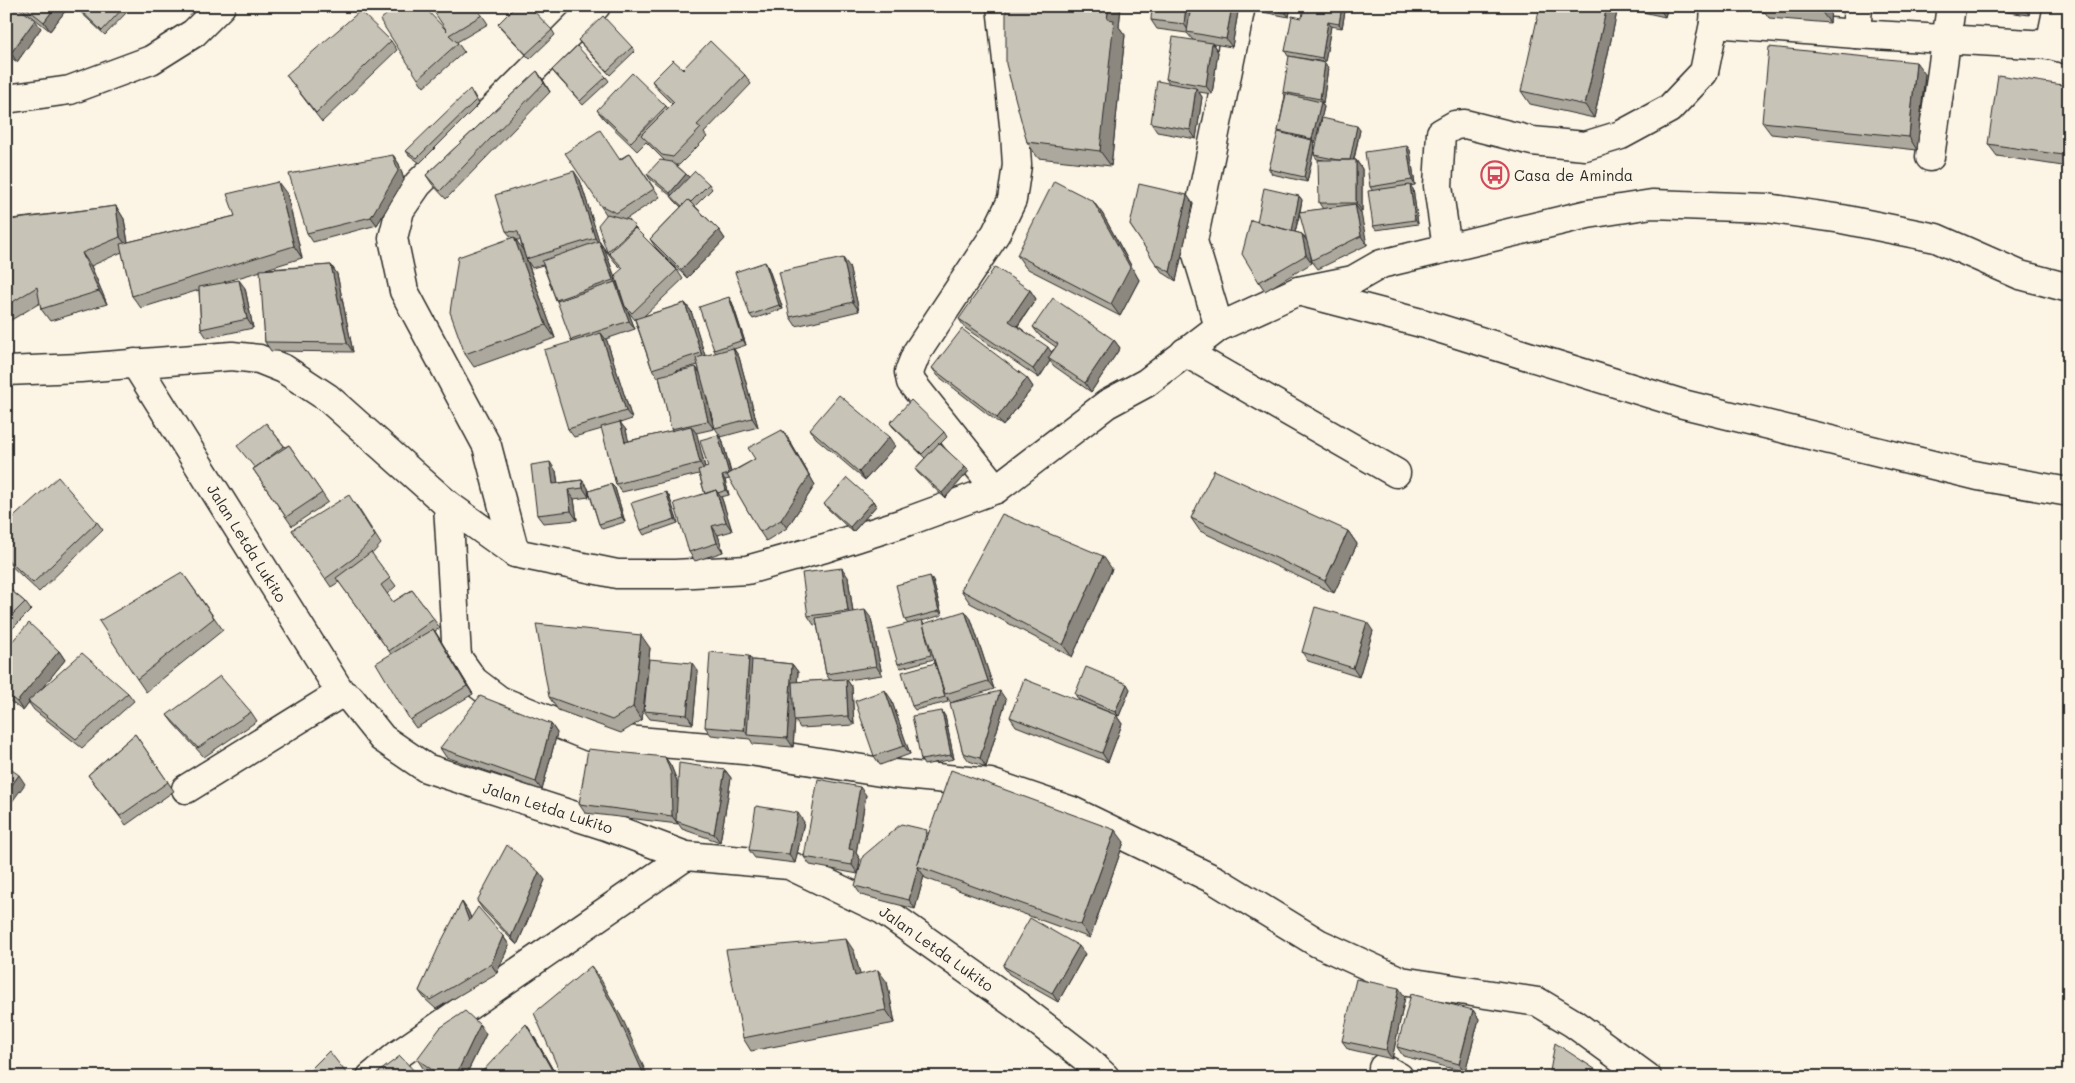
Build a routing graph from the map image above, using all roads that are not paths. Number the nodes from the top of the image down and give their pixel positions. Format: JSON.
{"nodes":[{"id":1,"x":221,"y":6,"type":"edge"},
{"id":2,"x":596,"y":6,"type":"edge"},
{"id":3,"x":1001,"y":6,"type":"edge"},
{"id":4,"x":1241,"y":6,"type":"edge"},
{"id":5,"x":1858,"y":6,"type":"edge"},
{"id":6,"x":1952,"y":6,"type":"edge"},
{"id":7,"x":2058,"y":6,"type":"edge"},
{"id":8,"x":1715,"y":15,"type":"edge"},
{"id":9,"x":1856,"y":34,"type":"junction"},
{"id":10,"x":1948,"y":40,"type":"junction"},
{"id":11,"x":2060,"y":48,"type":"edge"},
{"id":12,"x":6,"y":99,"type":"edge"},
{"id":13,"x":1930,"y":157,"type":"dead end"},
{"id":14,"x":1447,"y":248,"type":"junction"},
{"id":15,"x":2069,"y":288,"type":"edge"},
{"id":16,"x":1298,"y":291,"type":"junction"},
{"id":17,"x":1219,"y":327,"type":"junction"},
{"id":18,"x":1185,"y":352,"type":"junction"},
{"id":19,"x":135,"y":363,"type":"junction"},
{"id":20,"x":6,"y":370,"type":"edge"},
{"id":21,"x":1396,"y":472,"type":"dead end"},
{"id":22,"x":996,"y":489,"type":"junction"},
{"id":23,"x":2069,"y":492,"type":"edge"},
{"id":24,"x":448,"y":506,"type":"junction"},
{"id":25,"x":515,"y":553,"type":"junction"},
{"id":26,"x":341,"y":692,"type":"junction"},
{"id":27,"x":186,"y":789,"type":"dead end"},
{"id":28,"x":686,"y":856,"type":"junction"},
{"id":29,"x":371,"y":1077,"type":"edge"},
{"id":30,"x":1105,"y":1077,"type":"edge"},
{"id":31,"x":1647,"y":1077,"type":"edge"}],
"edges":[{"from":1,"to":12,"type":"main road"},
{"from":2,"to":25,"type":"main road"},
{"from":3,"to":22,"type":"main road"},
{"from":4,"to":17,"type":"main road"},
{"from":5,"to":9,"type":"main road"},
{"from":6,"to":10,"type":"main road"},
{"from":7,"to":11,"type":"main road"},
{"from":8,"to":9,"type":"main road"},
{"from":8,"to":14,"type":"main road"},
{"from":9,"to":10,"type":"main road"},
{"from":10,"to":11,"type":"main road"},
{"from":10,"to":13,"type":"main road"},
{"from":14,"to":15,"type":"main road"},
{"from":14,"to":16,"type":"main road"},
{"from":16,"to":17,"type":"main road"},
{"from":16,"to":23,"type":"main road"},
{"from":17,"to":18,"type":"main road"},
{"from":18,"to":21,"type":"main road"},
{"from":18,"to":22,"type":"main road"},
{"from":19,"to":20,"type":"main road"},
{"from":19,"to":24,"type":"main road"},
{"from":19,"to":26,"type":"main road","name":"Jalan Letda Lukito"},
{"from":22,"to":25,"type":"main road"},
{"from":24,"to":25,"type":"main road"},
{"from":24,"to":31,"type":"main road"},
{"from":26,"to":27,"type":"main road"},
{"from":26,"to":28,"type":"main road","name":"Jalan Letda Lukito"},
{"from":28,"to":29,"type":"main road"},
{"from":28,"to":30,"type":"main road","name":"Jalan Letda Lukito"}]}
